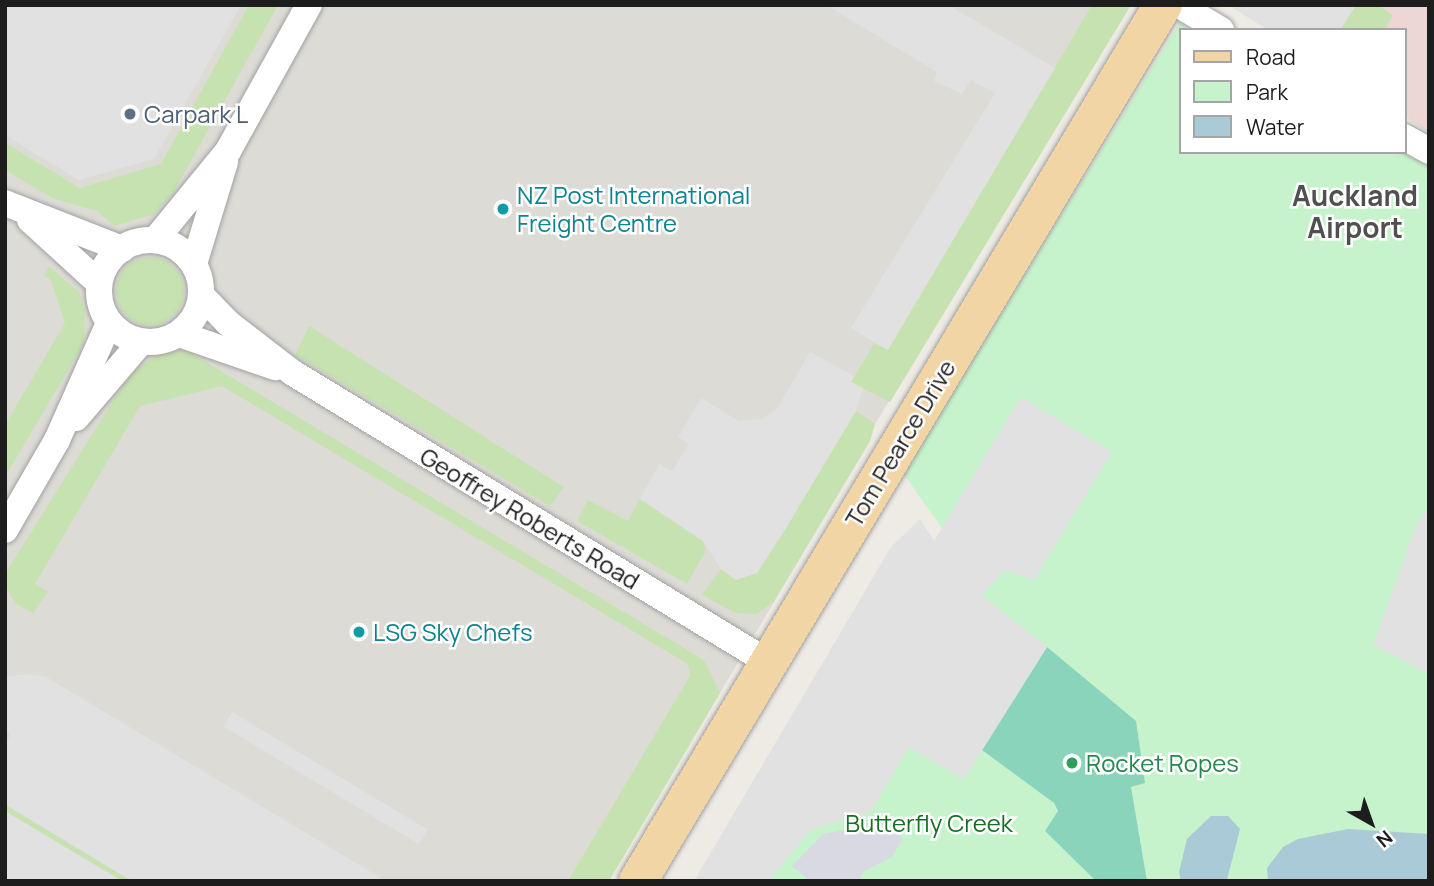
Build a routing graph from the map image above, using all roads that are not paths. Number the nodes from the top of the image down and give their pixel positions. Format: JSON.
{"nodes":[{"id":1,"x":309,"y":5,"type":"edge"},
{"id":2,"x":1163,"y":5,"type":"edge"},
{"id":3,"x":1179,"y":5,"type":"edge"},
{"id":4,"x":1218,"y":28,"type":"edge"},
{"id":5,"x":1406,"y":138,"type":"edge"},
{"id":6,"x":228,"y":151,"type":"junction"},
{"id":7,"x":1429,"y":151,"type":"edge"},
{"id":8,"x":14,"y":209,"type":"edge"},
{"id":9,"x":156,"y":239,"type":"junction"},
{"id":10,"x":122,"y":249,"type":"junction"},
{"id":11,"x":194,"y":264,"type":"junction"},
{"id":12,"x":99,"y":283,"type":"junction"},
{"id":13,"x":202,"y":296,"type":"junction"},
{"id":14,"x":109,"y":323,"type":"junction"},
{"id":15,"x":179,"y":334,"type":"junction"},
{"id":16,"x":141,"y":342,"type":"junction"},
{"id":17,"x":293,"y":373,"type":"junction"},
{"id":18,"x":57,"y":440,"type":"junction"},
{"id":19,"x":5,"y":530,"type":"edge"},
{"id":20,"x":768,"y":662,"type":"junction"},
{"id":21,"x":638,"y":881,"type":"edge"}],
"edges":[{"from":1,"to":6,"type":"street"},
{"from":2,"to":20,"type":"main road","name":"Tom Pearce Drive"},
{"from":3,"to":4,"type":"street"},
{"from":5,"to":7,"type":"street"},
{"from":6,"to":9,"type":"street"},
{"from":6,"to":11,"type":"street"},
{"from":8,"to":10,"type":"street"},
{"from":8,"to":12,"type":"street"},
{"from":9,"to":10,"type":"street"},
{"from":9,"to":11,"type":"street"},
{"from":10,"to":12,"type":"street"},
{"from":11,"to":13,"type":"street"},
{"from":12,"to":14,"type":"street"},
{"from":13,"to":15,"type":"street"},
{"from":13,"to":17,"type":"street","name":"Geoffrey Roberts Road"},
{"from":14,"to":16,"type":"street"},
{"from":14,"to":18,"type":"street"},
{"from":15,"to":16,"type":"street"},
{"from":15,"to":17,"type":"street","name":"Geoffrey Roberts Road"},
{"from":16,"to":18,"type":"street"},
{"from":17,"to":20,"type":"street","name":"Geoffrey Roberts Road"},
{"from":18,"to":19,"type":"street"},
{"from":20,"to":21,"type":"main road","name":"Tom Pearce Drive"}]}
